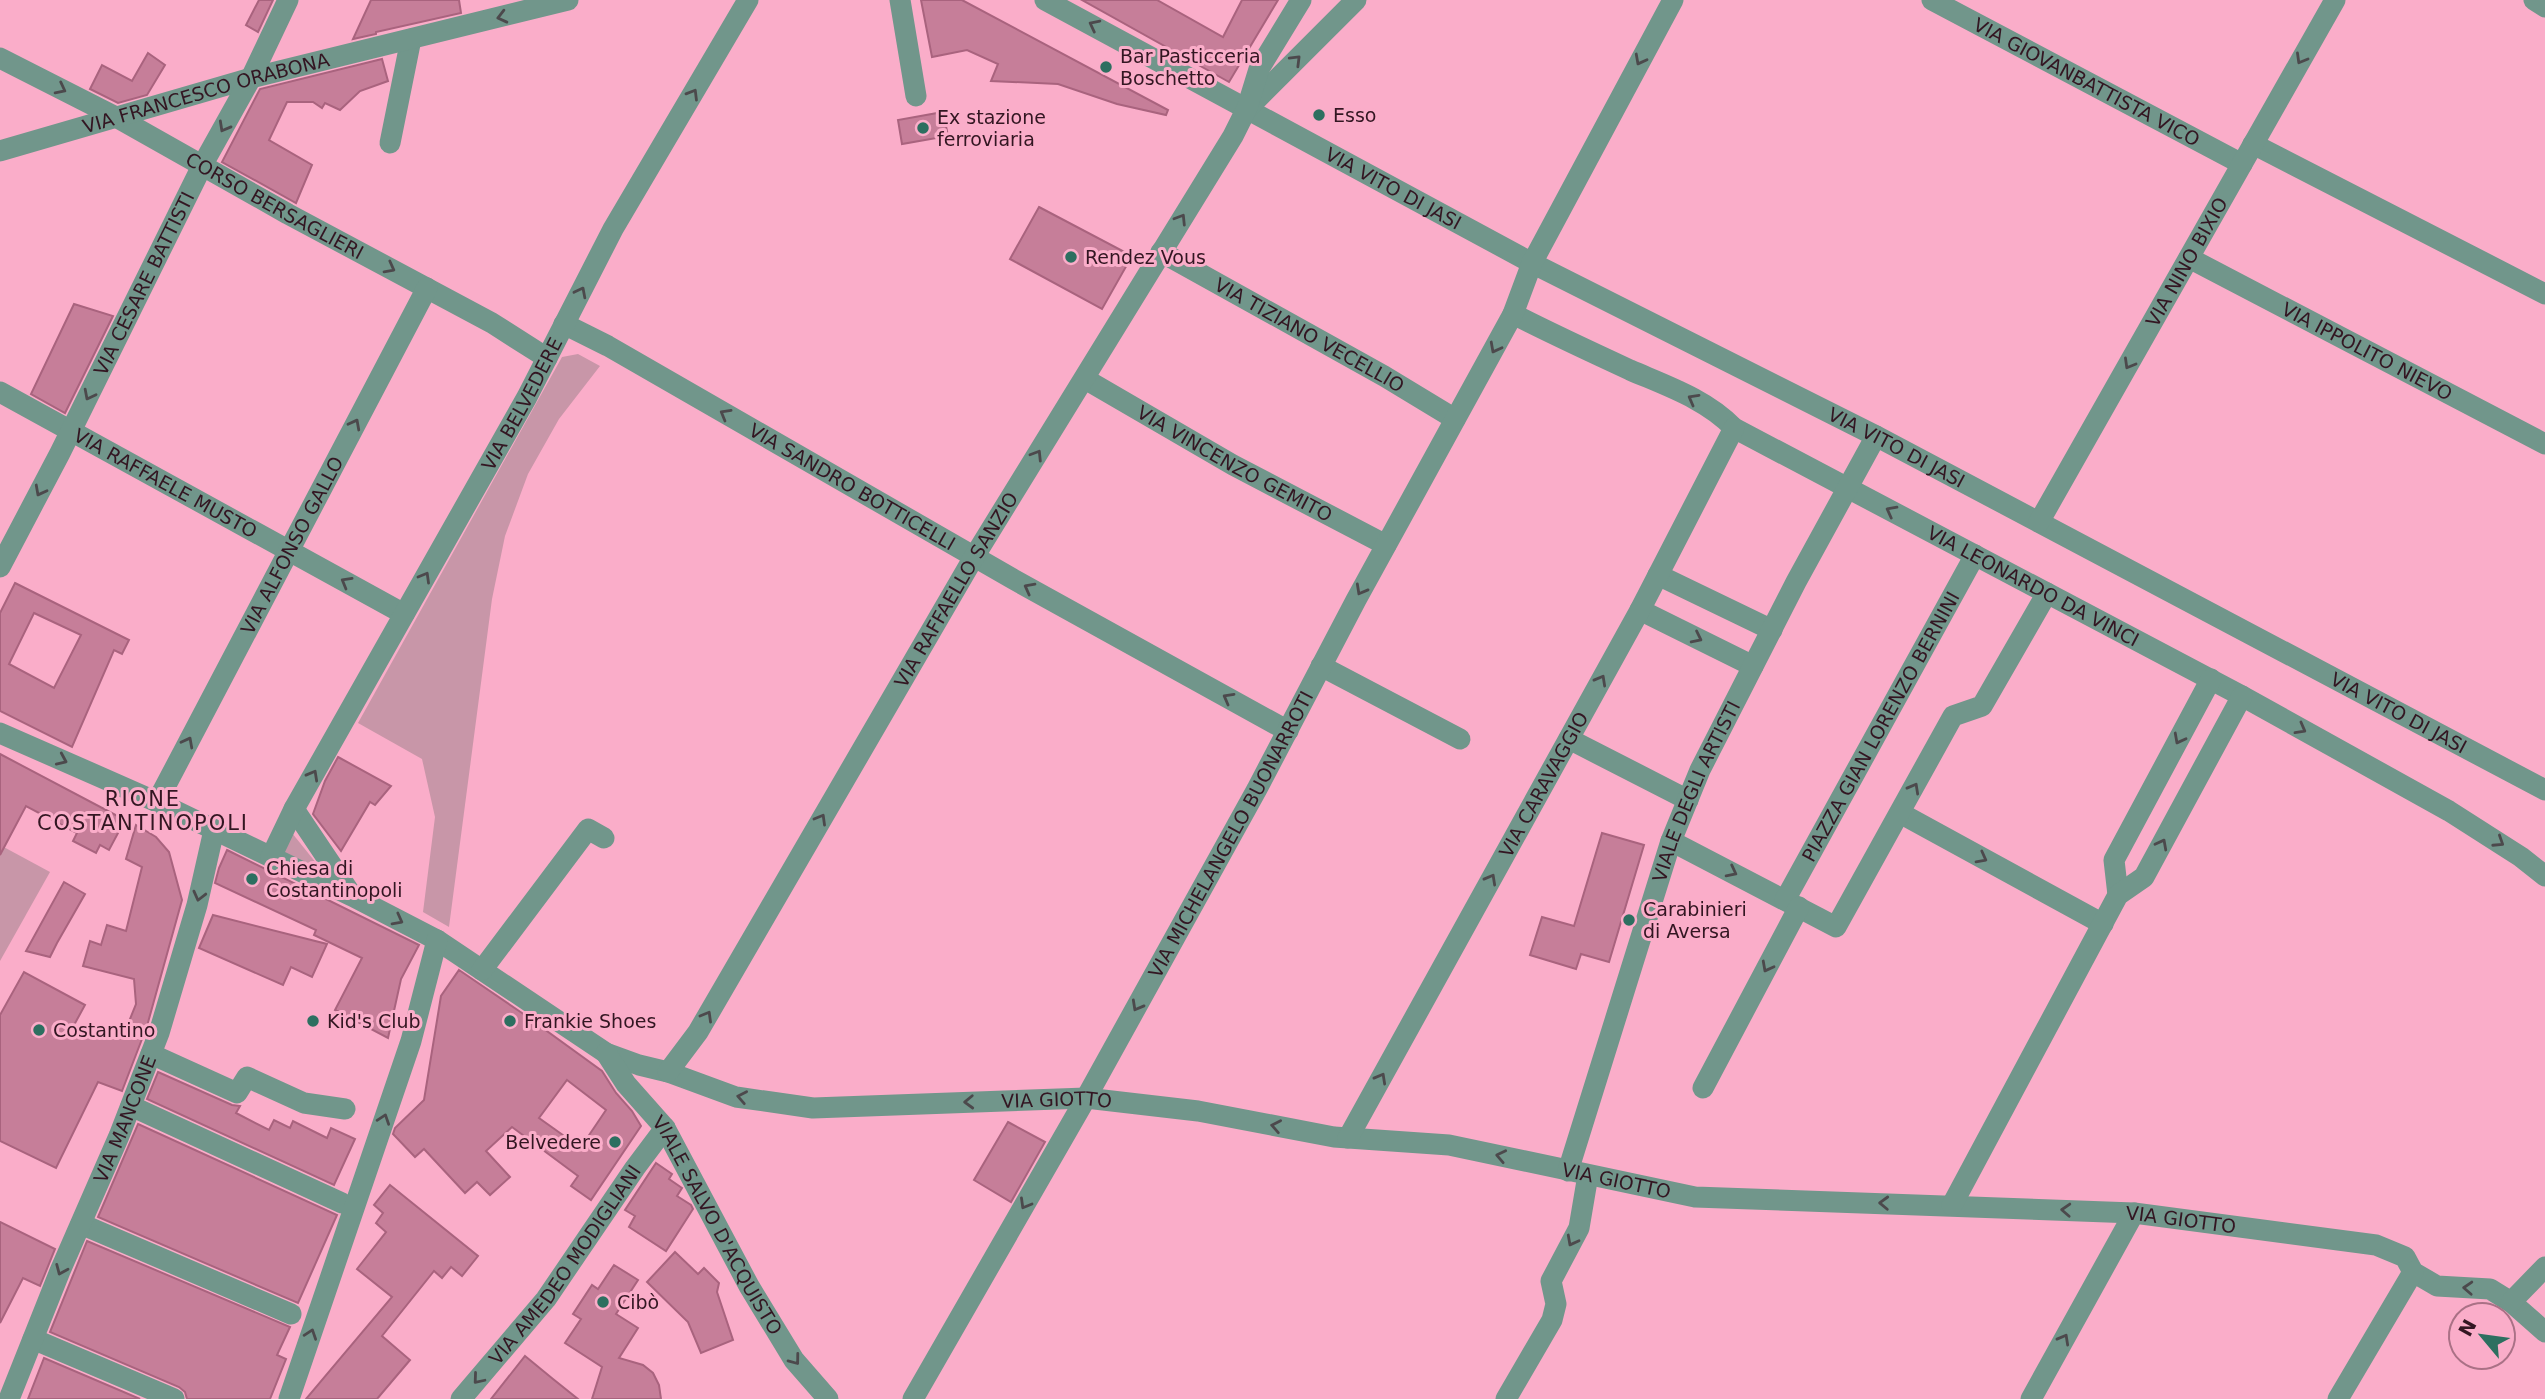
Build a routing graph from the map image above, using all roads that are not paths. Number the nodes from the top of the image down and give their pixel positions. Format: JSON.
{"nodes":[{"id":1,"x":288,"y":0,"type":"edge"},
{"id":2,"x":568,"y":0,"type":"edge"},
{"id":3,"x":748,"y":0,"type":"edge"},
{"id":4,"x":900,"y":0,"type":"edge"},
{"id":5,"x":1045,"y":0,"type":"edge"},
{"id":6,"x":1356,"y":0,"type":"edge"},
{"id":7,"x":1672,"y":0,"type":"edge"},
{"id":8,"x":1932,"y":0,"type":"edge"},
{"id":9,"x":2335,"y":0,"type":"edge"},
{"id":10,"x":2535,"y":0,"type":"edge"},
{"id":11,"x":1297,"y":6,"type":"edge"},
{"id":12,"x":2545,"y":7,"type":"edge"},
{"id":13,"x":1320,"y":36,"type":"junction"},
{"id":14,"x":411,"y":39,"type":"junction"},
{"id":15,"x":0,"y":58,"type":"edge"},
{"id":16,"x":251,"y":78,"type":"junction"},
{"id":17,"x":916,"y":96,"type":"dead end"},
{"id":18,"x":1247,"y":108,"type":"junction"},
{"id":19,"x":118,"y":118,"type":"junction"},
{"id":20,"x":390,"y":142,"type":"dead end"},
{"id":21,"x":2253,"y":144,"type":"junction"},
{"id":22,"x":0,"y":151,"type":"edge"},
{"id":23,"x":203,"y":164,"type":"junction"},
{"id":24,"x":2242,"y":164,"type":"junction"},
{"id":25,"x":1161,"y":252,"type":"junction"},
{"id":26,"x":2189,"y":258,"type":"junction"},
{"id":27,"x":1532,"y":263,"type":"junction"},
{"id":28,"x":427,"y":288,"type":"junction"},
{"id":29,"x":2545,"y":294,"type":"edge"},
{"id":30,"x":1513,"y":314,"type":"junction"},
{"id":31,"x":565,"y":324,"type":"junction"},
{"id":32,"x":547,"y":358,"type":"junction"},
{"id":33,"x":1085,"y":379,"type":"junction"},
{"id":34,"x":0,"y":392,"type":"edge"},
{"id":35,"x":1455,"y":419,"type":"junction"},
{"id":36,"x":1734,"y":428,"type":"junction"},
{"id":37,"x":71,"y":430,"type":"junction"},
{"id":38,"x":1876,"y":436,"type":"junction"},
{"id":39,"x":2545,"y":444,"type":"edge"},
{"id":40,"x":1847,"y":487,"type":"junction"},
{"id":41,"x":2039,"y":522,"type":"junction"},
{"id":42,"x":1386,"y":545,"type":"junction"},
{"id":43,"x":289,"y":549,"type":"junction"},
{"id":44,"x":1975,"y":555,"type":"junction"},
{"id":45,"x":974,"y":557,"type":"junction"},
{"id":46,"x":0,"y":567,"type":"edge"},
{"id":47,"x":1658,"y":575,"type":"junction"},
{"id":48,"x":2047,"y":593,"type":"junction"},
{"id":49,"x":1640,"y":610,"type":"junction"},
{"id":50,"x":404,"y":614,"type":"junction"},
{"id":51,"x":1772,"y":630,"type":"junction"},
{"id":52,"x":1321,"y":666,"type":"junction"},
{"id":53,"x":1754,"y":666,"type":"junction"},
{"id":54,"x":2211,"y":679,"type":"junction"},
{"id":55,"x":2242,"y":695,"type":"junction"},
{"id":56,"x":1288,"y":731,"type":"junction"},
{"id":57,"x":0,"y":733,"type":"edge"},
{"id":58,"x":1569,"y":738,"type":"junction"},
{"id":59,"x":1461,"y":739,"type":"dead end"},
{"id":60,"x":2545,"y":790,"type":"edge"},
{"id":61,"x":1688,"y":800,"type":"junction"},
{"id":62,"x":157,"y":802,"type":"junction"},
{"id":63,"x":294,"y":809,"type":"junction"},
{"id":64,"x":1900,"y":813,"type":"junction"},
{"id":65,"x":214,"y":830,"type":"junction"},
{"id":66,"x":604,"y":838,"type":"dead end"},
{"id":67,"x":1671,"y":841,"type":"junction"},
{"id":68,"x":271,"y":858,"type":"junction"},
{"id":69,"x":2545,"y":876,"type":"edge"},
{"id":70,"x":2119,"y":895,"type":"junction"},
{"id":71,"x":352,"y":896,"type":"junction"},
{"id":72,"x":1792,"y":903,"type":"junction"},
{"id":73,"x":2103,"y":923,"type":"junction"},
{"id":74,"x":437,"y":940,"type":"junction"},
{"id":75,"x":482,"y":970,"type":"junction"},
{"id":76,"x":606,"y":1053,"type":"junction"},
{"id":77,"x":151,"y":1054,"type":"junction"},
{"id":78,"x":668,"y":1072,"type":"junction"},
{"id":79,"x":1703,"y":1088,"type":"dead end"},
{"id":80,"x":1086,"y":1098,"type":"junction"},
{"id":81,"x":131,"y":1105,"type":"junction"},
{"id":82,"x":345,"y":1109,"type":"dead end"},
{"id":83,"x":665,"y":1128,"type":"junction"},
{"id":84,"x":1348,"y":1138,"type":"junction"},
{"id":85,"x":1578,"y":1173,"type":"junction"},
{"id":86,"x":342,"y":1203,"type":"dead end"},
{"id":87,"x":1952,"y":1205,"type":"junction"},
{"id":88,"x":2134,"y":1213,"type":"junction"},
{"id":89,"x":81,"y":1224,"type":"junction"},
{"id":90,"x":2545,"y":1267,"type":"edge"},
{"id":91,"x":2413,"y":1272,"type":"junction"},
{"id":92,"x":2509,"y":1301,"type":"edge"},
{"id":93,"x":2512,"y":1301,"type":"edge"},
{"id":94,"x":2517,"y":1307,"type":"edge"},
{"id":95,"x":291,"y":1314,"type":"dead end"},
{"id":96,"x":2545,"y":1332,"type":"edge"},
{"id":97,"x":33,"y":1339,"type":"junction"},
{"id":98,"x":0,"y":1396,"type":"edge"},
{"id":99,"x":8,"y":1399,"type":"edge"},
{"id":100,"x":174,"y":1399,"type":"edge"},
{"id":101,"x":289,"y":1399,"type":"edge"},
{"id":102,"x":461,"y":1399,"type":"edge"},
{"id":103,"x":828,"y":1399,"type":"edge"},
{"id":104,"x":913,"y":1399,"type":"edge"},
{"id":105,"x":1506,"y":1399,"type":"edge"},
{"id":106,"x":2031,"y":1399,"type":"edge"},
{"id":107,"x":2339,"y":1399,"type":"edge"}],
"edges":[{"from":1,"to":16,"type":"street","name":"VIA CESARE BATTISTI"},
{"from":2,"to":14,"type":"street","name":"VIA FRANCESCO ORABONA","one_way":true},
{"from":31,"to":3,"type":"street","name":"VIA BELVEDERE","one_way":true},
{"from":4,"to":17,"type":"street"},
{"from":18,"to":5,"type":"street","name":"VIA VITO DI JASI","one_way":true},
{"from":6,"to":13,"type":"street"},
{"from":7,"to":27,"type":"street","name":"VIA MICHELANGELO BUONARROTI","one_way":true},
{"from":8,"to":24,"type":"street","name":"VIA GIOVANBATTISTA VICO"},
{"from":9,"to":21,"type":"street","name":"VIA NINO BIXIO","one_way":true},
{"from":10,"to":12,"type":"street"},
{"from":11,"to":13,"type":"street"},
{"from":11,"to":18,"type":"street"},
{"from":18,"to":13,"type":"street","one_way":true},
{"from":14,"to":16,"type":"street","name":"VIA FRANCESCO ORABONA"},
{"from":14,"to":20,"type":"street"},
{"from":15,"to":19,"type":"street","name":"CORSO BERSAGLIERI","one_way":true},
{"from":16,"to":19,"type":"street","name":"VIA FRANCESCO ORABONA"},
{"from":16,"to":23,"type":"street","name":"VIA CESARE BATTISTI","one_way":true},
{"from":25,"to":18,"type":"street","name":"VIA RAFFAELLO SANZIO","one_way":true},
{"from":18,"to":27,"type":"street","name":"VIA VITO DI JASI"},
{"from":19,"to":22,"type":"street","name":"VIA FRANCESCO ORABONA"},
{"from":19,"to":23,"type":"street","name":"CORSO BERSAGLIERI"},
{"from":21,"to":24,"type":"street","name":"VIA NINO BIXIO"},
{"from":21,"to":29,"type":"street"},
{"from":23,"to":28,"type":"street","name":"CORSO BERSAGLIERI","one_way":true},
{"from":23,"to":37,"type":"street","name":"VIA CESARE BATTISTI","one_way":true},
{"from":24,"to":26,"type":"street","name":"VIA NINO BIXIO"},
{"from":25,"to":33,"type":"street","name":"VIA RAFFAELLO SANZIO"},
{"from":25,"to":35,"type":"street","name":"VIA TIZIANO VECELLIO"},
{"from":26,"to":39,"type":"street","name":"VIA IPPOLITO NIEVO"},
{"from":26,"to":41,"type":"street","name":"VIA NINO BIXIO","one_way":true},
{"from":27,"to":30,"type":"street","name":"VIA MICHELANGELO BUONARROTI"},
{"from":27,"to":38,"type":"street","name":"VIA VITO DI JASI"},
{"from":28,"to":32,"type":"street","name":"CORSO BERSAGLIERI"},
{"from":43,"to":28,"type":"street","name":"VIA ALFONSO GALLO","one_way":true},
{"from":30,"to":35,"type":"street","name":"VIA MICHELANGELO BUONARROTI","one_way":true},
{"from":36,"to":30,"type":"street","name":"VIA LEONARDO DA VINCI","one_way":true},
{"from":31,"to":32,"type":"street","name":"VIA BELVEDERE"},
{"from":45,"to":31,"type":"street","name":"VIA SANDRO BOTTICELLI","one_way":true},
{"from":50,"to":32,"type":"street","name":"VIA BELVEDERE","one_way":true},
{"from":33,"to":42,"type":"street","name":"VIA VINCENZO GEMITO"},
{"from":45,"to":33,"type":"street","name":"VIA RAFFAELLO SANZIO","one_way":true},
{"from":34,"to":37,"type":"street","name":"VIA RAFFAELE MUSTO"},
{"from":35,"to":42,"type":"street","name":"VIA MICHELANGELO BUONARROTI"},
{"from":36,"to":40,"type":"street","name":"VIA LEONARDO DA VINCI"},
{"from":36,"to":47,"type":"street","name":"VIA CARAVAGGIO"},
{"from":37,"to":43,"type":"street","name":"VIA RAFFAELE MUSTO"},
{"from":37,"to":46,"type":"street","name":"VIA CESARE BATTISTI","one_way":true},
{"from":38,"to":40,"type":"street","name":"VIALE DEGLI ARTISTI"},
{"from":38,"to":41,"type":"street","name":"VIA VITO DI JASI"},
{"from":44,"to":40,"type":"street","name":"VIA LEONARDO DA VINCI","one_way":true},
{"from":40,"to":51,"type":"street","name":"VIALE DEGLI ARTISTI"},
{"from":41,"to":60,"type":"street","name":"VIA VITO DI JASI"},
{"from":42,"to":52,"type":"street","name":"VIA MICHELANGELO BUONARROTI","one_way":true},
{"from":50,"to":43,"type":"street","name":"VIA RAFFAELE MUSTO","one_way":true},
{"from":62,"to":43,"type":"street","name":"VIA ALFONSO GALLO","one_way":true},
{"from":44,"to":48,"type":"street","name":"VIA LEONARDO DA VINCI"},
{"from":44,"to":72,"type":"street","name":"PIAZZA GIAN LORENZO BERNINI"},
{"from":56,"to":45,"type":"street","name":"VIA SANDRO BOTTICELLI","one_way":true},
{"from":78,"to":45,"type":"street","name":"VIA RAFFAELLO SANZIO","one_way":true},
{"from":47,"to":49,"type":"street","name":"VIA CARAVAGGIO"},
{"from":47,"to":51,"type":"street"},
{"from":48,"to":54,"type":"street","name":"VIA LEONARDO DA VINCI"},
{"from":64,"to":48,"type":"street","one_way":true},
{"from":49,"to":53,"type":"street","one_way":true},
{"from":58,"to":49,"type":"street","name":"VIA CARAVAGGIO","one_way":true},
{"from":63,"to":50,"type":"street","name":"VIA BELVEDERE","one_way":true},
{"from":51,"to":53,"type":"street","name":"VIALE DEGLI ARTISTI"},
{"from":52,"to":56,"type":"street","name":"VIA MICHELANGELO BUONARROTI"},
{"from":52,"to":59,"type":"street"},
{"from":53,"to":61,"type":"street","name":"VIALE DEGLI ARTISTI"},
{"from":54,"to":55,"type":"street","name":"VIA LEONARDO DA VINCI"},
{"from":54,"to":70,"type":"street","one_way":true},
{"from":55,"to":69,"type":"street","name":"VIA LEONARDO DA VINCI","one_way":true},
{"from":70,"to":55,"type":"street","one_way":true},
{"from":56,"to":80,"type":"street","name":"VIA MICHELANGELO BUONARROTI","one_way":true},
{"from":57,"to":62,"type":"street","one_way":true},
{"from":58,"to":61,"type":"street"},
{"from":84,"to":58,"type":"street","name":"VIA CARAVAGGIO","one_way":true},
{"from":61,"to":67,"type":"street","name":"VIALE DEGLI ARTISTI"},
{"from":62,"to":65,"type":"street"},
{"from":63,"to":68,"type":"street","name":"VIA BELVEDERE"},
{"from":63,"to":71,"type":"street"},
{"from":64,"to":72,"type":"street"},
{"from":64,"to":73,"type":"street","one_way":true},
{"from":65,"to":68,"type":"street"},
{"from":65,"to":77,"type":"street","name":"VIA MANCONE","one_way":true},
{"from":66,"to":75,"type":"street"},
{"from":67,"to":72,"type":"street","one_way":true},
{"from":67,"to":85,"type":"street","name":"VIALE DEGLI ARTISTI"},
{"from":68,"to":71,"type":"street"},
{"from":70,"to":73,"type":"street"},
{"from":71,"to":74,"type":"street","one_way":true},
{"from":72,"to":79,"type":"street","name":"PIAZZA GIAN LORENZO BERNINI","one_way":true},
{"from":73,"to":87,"type":"street"},
{"from":74,"to":75,"type":"street"},
{"from":101,"to":74,"type":"street","one_way":true},
{"from":75,"to":76,"type":"street"},
{"from":76,"to":78,"type":"street","name":"VIA GIOTTO"},
{"from":76,"to":83,"type":"street","name":"VIALE SALVO D'ACQUISTO"},
{"from":77,"to":81,"type":"street","name":"VIA MANCONE"},
{"from":77,"to":82,"type":"street"},
{"from":80,"to":78,"type":"street","name":"VIA GIOTTO","one_way":true},
{"from":84,"to":80,"type":"street","name":"VIA GIOTTO","one_way":true},
{"from":80,"to":104,"type":"street","name":"VIA MICHELANGELO BUONARROTI","one_way":true},
{"from":81,"to":86,"type":"street"},
{"from":81,"to":89,"type":"street","name":"VIA MANCONE"},
{"from":83,"to":102,"type":"street","name":"VIA AMEDEO MODIGLIANI","one_way":true},
{"from":83,"to":103,"type":"street","name":"VIALE SALVO D'ACQUISTO","one_way":true},
{"from":85,"to":84,"type":"street","name":"VIA GIOTTO","one_way":true},
{"from":87,"to":85,"type":"street","name":"VIA GIOTTO","one_way":true},
{"from":85,"to":105,"type":"street","name":"VIALE DEGLI ARTISTI","one_way":true},
{"from":88,"to":87,"type":"street","name":"VIA GIOTTO","one_way":true},
{"from":88,"to":91,"type":"street","name":"VIA GIOTTO"},
{"from":106,"to":88,"type":"street","one_way":true},
{"from":89,"to":95,"type":"street"},
{"from":89,"to":97,"type":"street","name":"VIA MANCONE","one_way":true},
{"from":90,"to":93,"type":"street"},
{"from":92,"to":91,"type":"street","name":"VIA GIOTTO","one_way":true},
{"from":91,"to":107,"type":"street"},
{"from":94,"to":96,"type":"street","name":"VIA GIOTTO"},
{"from":97,"to":99,"type":"street","name":"VIA MANCONE"},
{"from":97,"to":100,"type":"street"},
{"from":98,"to":99,"type":"street"}]}
